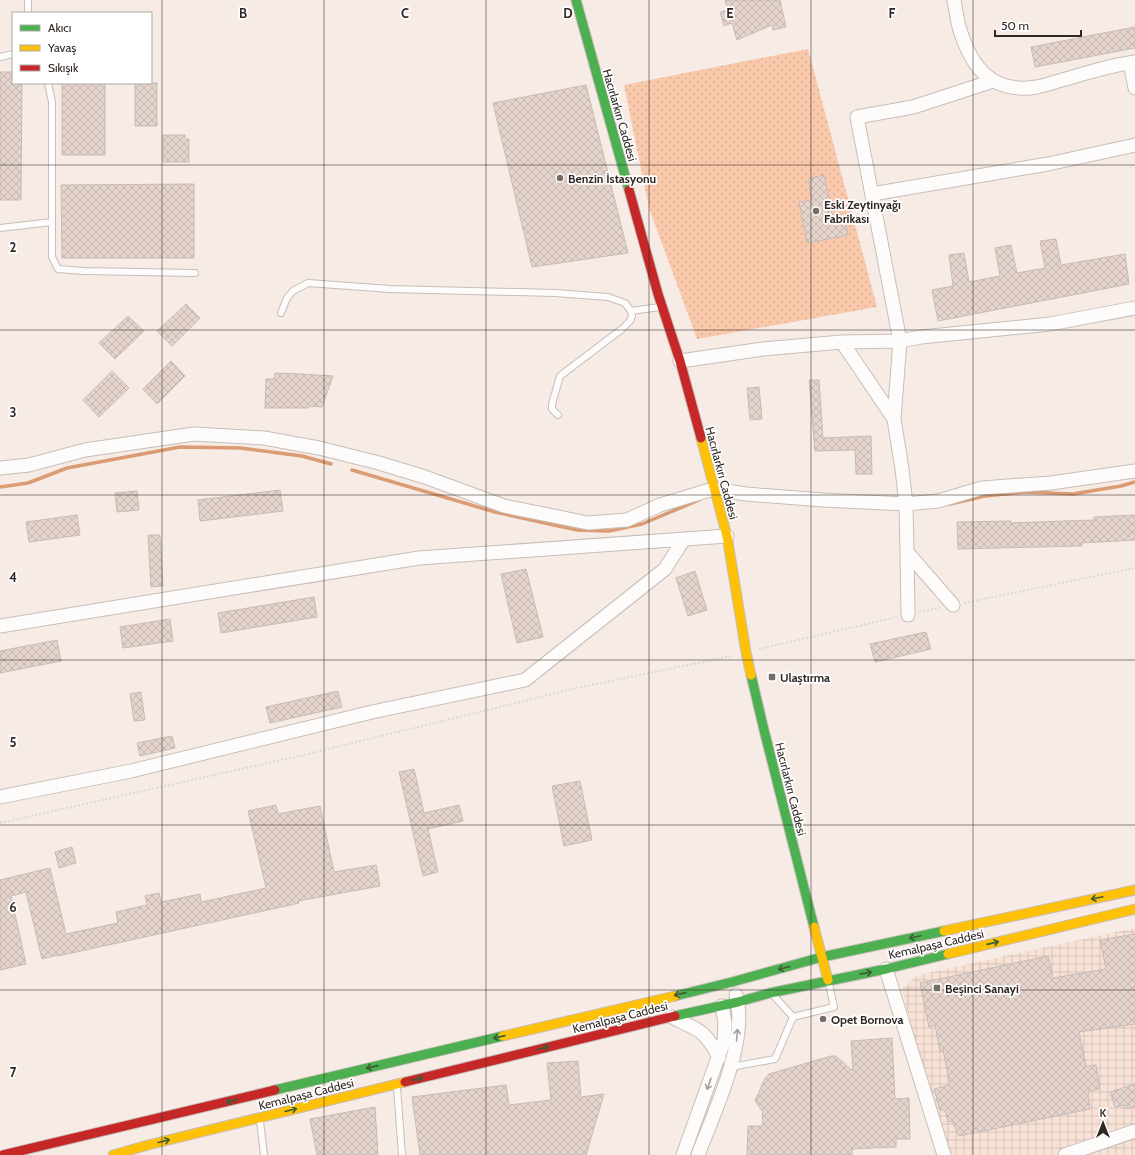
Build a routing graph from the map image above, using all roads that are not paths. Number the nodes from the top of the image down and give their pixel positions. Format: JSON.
{"nodes":[{"id":1,"x":28,"y":0,"type":"edge"},
{"id":2,"x":576,"y":0,"type":"edge"},
{"id":3,"x":954,"y":0,"type":"edge"},
{"id":4,"x":28,"y":12,"type":"edge"},
{"id":5,"x":12,"y":54,"type":"edge"},
{"id":6,"x":0,"y":56,"type":"edge"},
{"id":7,"x":1132,"y":62,"type":"edge"},
{"id":8,"x":993,"y":82,"type":"junction"},
{"id":9,"x":48,"y":84,"type":"edge"},
{"id":10,"x":1135,"y":88,"type":"edge"},
{"id":11,"x":1135,"y":145,"type":"edge"},
{"id":12,"x":872,"y":194,"type":"junction"},
{"id":13,"x":52,"y":222,"type":"junction"},
{"id":14,"x":0,"y":228,"type":"edge"},
{"id":15,"x":195,"y":273,"type":"dead end"},
{"id":16,"x":662,"y":307,"type":"junction"},
{"id":17,"x":1135,"y":308,"type":"edge"},
{"id":18,"x":632,"y":311,"type":"junction"},
{"id":19,"x":281,"y":313,"type":"dead end"},
{"id":20,"x":900,"y":341,"type":"junction"},
{"id":21,"x":842,"y":342,"type":"junction"},
{"id":22,"x":680,"y":361,"type":"junction"},
{"id":23,"x":558,"y":415,"type":"dead end"},
{"id":24,"x":894,"y":419,"type":"junction"},
{"id":25,"x":0,"y":468,"type":"edge"},
{"id":26,"x":1135,"y":471,"type":"edge"},
{"id":27,"x":713,"y":489,"type":"junction"},
{"id":28,"x":906,"y":504,"type":"junction"},
{"id":29,"x":727,"y":536,"type":"junction"},
{"id":30,"x":684,"y":539,"type":"junction"},
{"id":31,"x":907,"y":552,"type":"junction"},
{"id":32,"x":953,"y":605,"type":"road end"},
{"id":33,"x":908,"y":615,"type":"road end"},
{"id":34,"x":0,"y":626,"type":"edge"},
{"id":35,"x":0,"y":797,"type":"edge"},
{"id":36,"x":1135,"y":890,"type":"edge"},
{"id":37,"x":1135,"y":909,"type":"edge"},
{"id":38,"x":822,"y":957,"type":"junction"},
{"id":39,"x":886,"y":969,"type":"junction"},
{"id":40,"x":828,"y":980,"type":"junction"},
{"id":41,"x":732,"y":982,"type":"junction"},
{"id":42,"x":770,"y":993,"type":"junction"},
{"id":43,"x":720,"y":995,"type":"junction"},
{"id":44,"x":738,"y":1002,"type":"junction"},
{"id":45,"x":672,"y":1017,"type":"junction"},
{"id":46,"x":793,"y":1017,"type":"junction"},
{"id":47,"x":719,"y":1058,"type":"junction"},
{"id":48,"x":731,"y":1067,"type":"junction"},
{"id":49,"x":397,"y":1084,"type":"junction"},
{"id":50,"x":260,"y":1118,"type":"junction"},
{"id":51,"x":1135,"y":1131,"type":"edge"},
{"id":52,"x":147,"y":1152,"type":"edge"},
{"id":53,"x":3,"y":1155,"type":"edge"},
{"id":54,"x":113,"y":1155,"type":"edge"},
{"id":55,"x":264,"y":1155,"type":"edge"},
{"id":56,"x":402,"y":1155,"type":"edge"},
{"id":57,"x":683,"y":1155,"type":"edge"},
{"id":58,"x":698,"y":1155,"type":"edge"},
{"id":59,"x":944,"y":1155,"type":"edge"},
{"id":60,"x":1065,"y":1155,"type":"edge"}],
"edges":[{"from":1,"to":4,"type":"lane"},
{"from":2,"to":16,"type":"main road","name":"Hacırlarkırı Caddesi"},
{"from":3,"to":8,"type":"street"},
{"from":5,"to":6,"type":"lane"},
{"from":7,"to":8,"type":"street"},
{"from":7,"to":10,"type":"street"},
{"from":8,"to":12,"type":"street"},
{"from":9,"to":13,"type":"lane"},
{"from":11,"to":12,"type":"street"},
{"from":12,"to":20,"type":"street"},
{"from":13,"to":14,"type":"lane"},
{"from":13,"to":15,"type":"lane"},
{"from":16,"to":18,"type":"lane"},
{"from":16,"to":22,"type":"main road","name":"Hacırlarkırı Caddesi"},
{"from":17,"to":20,"type":"street"},
{"from":18,"to":19,"type":"lane"},
{"from":18,"to":23,"type":"lane"},
{"from":20,"to":21,"type":"street"},
{"from":20,"to":24,"type":"street"},
{"from":21,"to":22,"type":"street"},
{"from":21,"to":24,"type":"street"},
{"from":22,"to":27,"type":"main road","name":"Hacırlarkırı Caddesi"},
{"from":24,"to":28,"type":"street"},
{"from":25,"to":27,"type":"street"},
{"from":26,"to":28,"type":"street"},
{"from":27,"to":28,"type":"street"},
{"from":27,"to":29,"type":"main road","name":"Hacırlarkırı Caddesi"},
{"from":28,"to":31,"type":"street"},
{"from":29,"to":30,"type":"street"},
{"from":29,"to":38,"type":"main road","name":"Hacırlarkırı Caddesi"},
{"from":30,"to":34,"type":"street"},
{"from":30,"to":35,"type":"street"},
{"from":31,"to":32,"type":"street"},
{"from":31,"to":33,"type":"street"},
{"from":36,"to":38,"type":"main road","name":"Kemalpaşa Caddesi","one_way":true},
{"from":39,"to":37,"type":"main road","name":"Kemalpaşa Caddesi","one_way":true},
{"from":38,"to":40,"type":"main road","name":"Hacırlarkırı Caddesi"},
{"from":38,"to":41,"type":"main road","name":"Kemalpaşa Caddesi","one_way":true},
{"from":40,"to":39,"type":"main road","name":"Kemalpaşa Caddesi","one_way":true},
{"from":39,"to":59,"type":"street"},
{"from":40,"to":42,"type":"main road","name":"Kemalpaşa Caddesi"},
{"from":40,"to":46,"type":"lane"},
{"from":41,"to":43,"type":"main road","name":"Kemalpaşa Caddesi"},
{"from":41,"to":44,"type":"street"},
{"from":42,"to":44,"type":"main road","name":"Kemalpaşa Caddesi"},
{"from":42,"to":46,"type":"lane"},
{"from":43,"to":44,"type":"main road","name":"Kemalpaşa Caddesi"},
{"from":43,"to":45,"type":"main road","name":"Kemalpaşa Caddesi"},
{"from":43,"to":47,"type":"street"},
{"from":43,"to":53,"type":"main road","name":"Kemalpaşa Caddesi","one_way":true},
{"from":48,"to":44,"type":"street","one_way":true},
{"from":45,"to":47,"type":"street"},
{"from":49,"to":45,"type":"main road","name":"Kemalpaşa Caddesi","one_way":true},
{"from":46,"to":48,"type":"lane"},
{"from":47,"to":57,"type":"street","one_way":true},
{"from":48,"to":58,"type":"street"},
{"from":50,"to":49,"type":"main road","name":"Kemalpaşa Caddesi","one_way":true},
{"from":49,"to":56,"type":"lane"},
{"from":52,"to":50,"type":"main road","name":"Kemalpaşa Caddesi","one_way":true},
{"from":50,"to":55,"type":"lane"},
{"from":51,"to":60,"type":"street"},
{"from":52,"to":54,"type":"main road","name":"Kemalpaşa Caddesi"}]}
